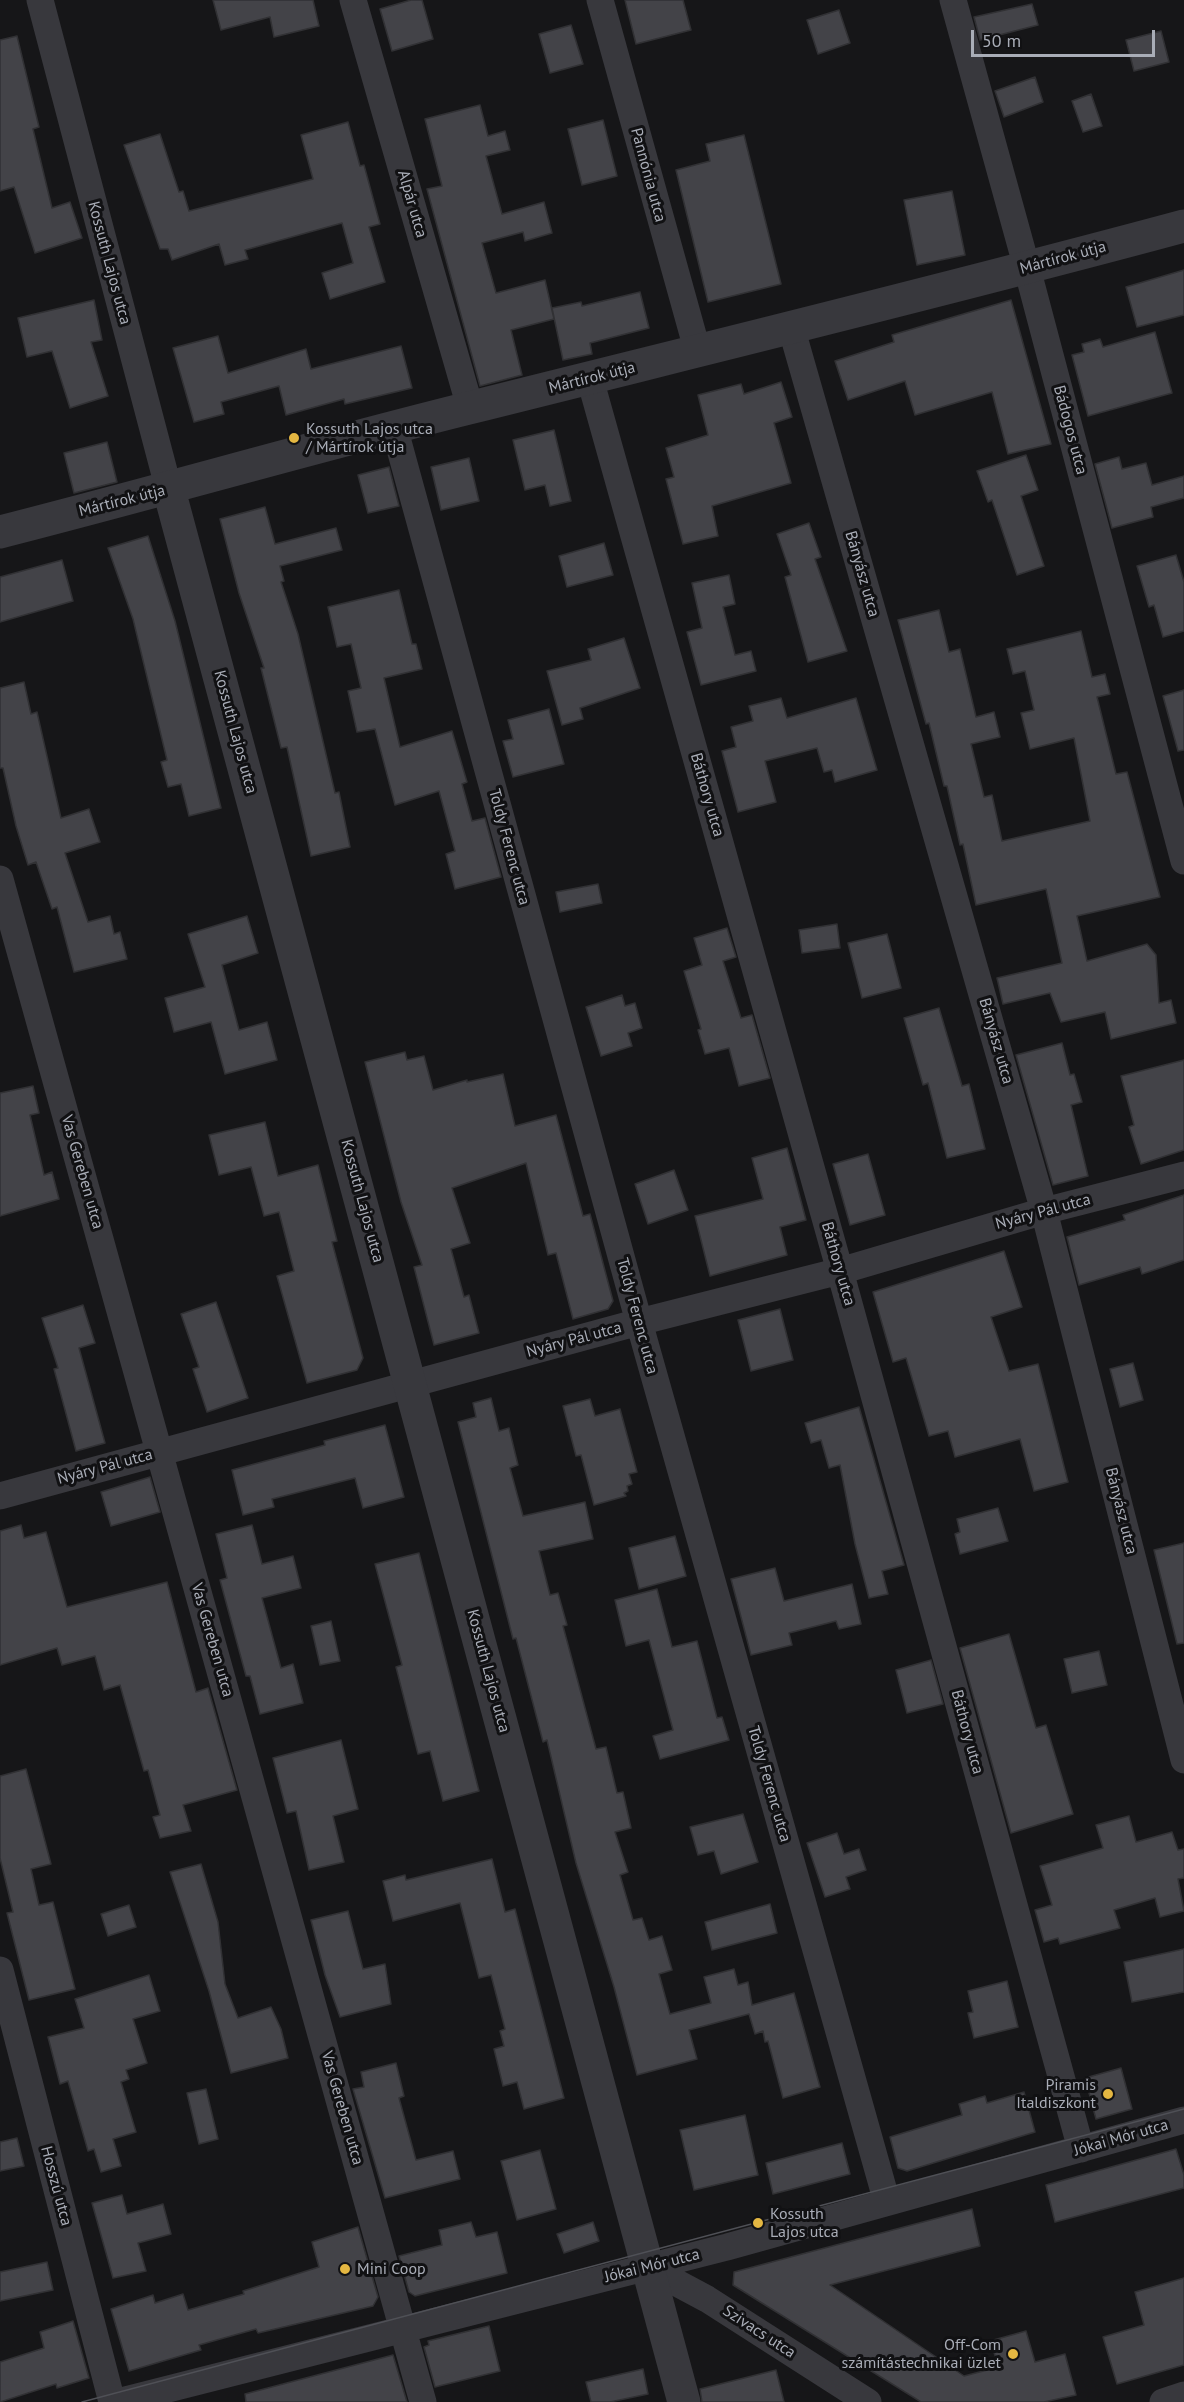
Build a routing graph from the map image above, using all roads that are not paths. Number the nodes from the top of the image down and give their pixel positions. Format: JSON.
{"nodes":[{"id":1,"x":40,"y":0,"type":"edge"},
{"id":2,"x":353,"y":0,"type":"edge"},
{"id":3,"x":600,"y":0,"type":"edge"},
{"id":4,"x":953,"y":0,"type":"edge"},
{"id":5,"x":1184,"y":226,"type":"edge"},
{"id":6,"x":1027,"y":268,"type":"junction"},
{"id":7,"x":791,"y":327,"type":"junction"},
{"id":8,"x":697,"y":349,"type":"junction"},
{"id":9,"x":590,"y":379,"type":"junction"},
{"id":10,"x":470,"y":407,"type":"junction"},
{"id":11,"x":394,"y":427,"type":"junction"},
{"id":12,"x":169,"y":490,"type":"junction"},
{"id":13,"x":0,"y":532,"type":"edge"},
{"id":14,"x":1184,"y":861,"type":"edge"},
{"id":15,"x":0,"y":879,"type":"edge"},
{"id":16,"x":1184,"y":1175,"type":"edge"},
{"id":17,"x":1044,"y":1211,"type":"junction"},
{"id":18,"x":840,"y":1271,"type":"junction"},
{"id":19,"x":639,"y":1322,"type":"junction"},
{"id":20,"x":411,"y":1384,"type":"junction"},
{"id":21,"x":159,"y":1452,"type":"junction"},
{"id":22,"x":0,"y":1496,"type":"edge"},
{"id":23,"x":1184,"y":1760,"type":"edge"},
{"id":24,"x":0,"y":1970,"type":"edge"},
{"id":25,"x":1184,"y":2120,"type":"edge"},
{"id":26,"x":1081,"y":2149,"type":"junction"},
{"id":27,"x":887,"y":2202,"type":"junction"},
{"id":28,"x":647,"y":2267,"type":"junction"},
{"id":29,"x":403,"y":2327,"type":"junction"},
{"id":30,"x":1184,"y":2395,"type":"edge"},
{"id":31,"x":112,"y":2402,"type":"edge"},
{"id":32,"x":117,"y":2402,"type":"edge"},
{"id":33,"x":423,"y":2402,"type":"edge"},
{"id":34,"x":684,"y":2402,"type":"edge"},
{"id":35,"x":868,"y":2402,"type":"edge"},
{"id":36,"x":1163,"y":2402,"type":"edge"}],
"edges":[{"from":1,"to":12,"type":"street","name":"Kossuth Lajos utca"},
{"from":2,"to":10,"type":"street","name":"Alpár utca"},
{"from":3,"to":8,"type":"street","name":"Pannónia utca"},
{"from":4,"to":6,"type":"street","name":"Bádogos utca"},
{"from":5,"to":6,"type":"street","name":"Mártírok útja"},
{"from":6,"to":7,"type":"street","name":"Mártírok útja"},
{"from":6,"to":14,"type":"street","name":"Bádogos utca"},
{"from":7,"to":8,"type":"street","name":"Mártírok útja"},
{"from":7,"to":17,"type":"street","name":"Bányász utca"},
{"from":8,"to":9,"type":"street","name":"Mártírok útja"},
{"from":9,"to":10,"type":"street","name":"Mártírok útja"},
{"from":9,"to":18,"type":"street","name":"Báthory utca"},
{"from":10,"to":11,"type":"street","name":"Mártírok útja"},
{"from":11,"to":12,"type":"street","name":"Mártírok útja"},
{"from":11,"to":19,"type":"street","name":"Toldy Ferenc utca"},
{"from":12,"to":13,"type":"street","name":"Mártírok útja"},
{"from":12,"to":20,"type":"street","name":"Kossuth Lajos utca"},
{"from":15,"to":21,"type":"street","name":"Vas Gereben utca"},
{"from":16,"to":17,"type":"street","name":"Nyáry Pál utca"},
{"from":17,"to":18,"type":"street","name":"Nyáry Pál utca"},
{"from":17,"to":23,"type":"street","name":"Bányász utca"},
{"from":18,"to":19,"type":"street","name":"Nyáry Pál utca"},
{"from":18,"to":26,"type":"street","name":"Báthory utca"},
{"from":19,"to":20,"type":"street","name":"Nyáry Pál utca"},
{"from":19,"to":27,"type":"street","name":"Toldy Ferenc utca"},
{"from":20,"to":21,"type":"street","name":"Nyáry Pál utca"},
{"from":20,"to":28,"type":"street","name":"Kossuth Lajos utca"},
{"from":21,"to":22,"type":"street","name":"Nyáry Pál utca"},
{"from":21,"to":29,"type":"street","name":"Vas Gereben utca"},
{"from":24,"to":31,"type":"street","name":"Hosszú utca"},
{"from":25,"to":26,"type":"street","name":"Jókai Mór utca"},
{"from":26,"to":27,"type":"street","name":"Jókai Mór utca"},
{"from":27,"to":28,"type":"street","name":"Jókai Mór utca"},
{"from":28,"to":29,"type":"street","name":"Jókai Mór utca"},
{"from":28,"to":34,"type":"street","name":"Kossuth Lajos utca"},
{"from":28,"to":35,"type":"street","name":"Szivacs utca"},
{"from":29,"to":32,"type":"street","name":"Jókai Mór utca"},
{"from":29,"to":33,"type":"street","name":"Vas Gereben utca"},
{"from":30,"to":36,"type":"street"}]}
